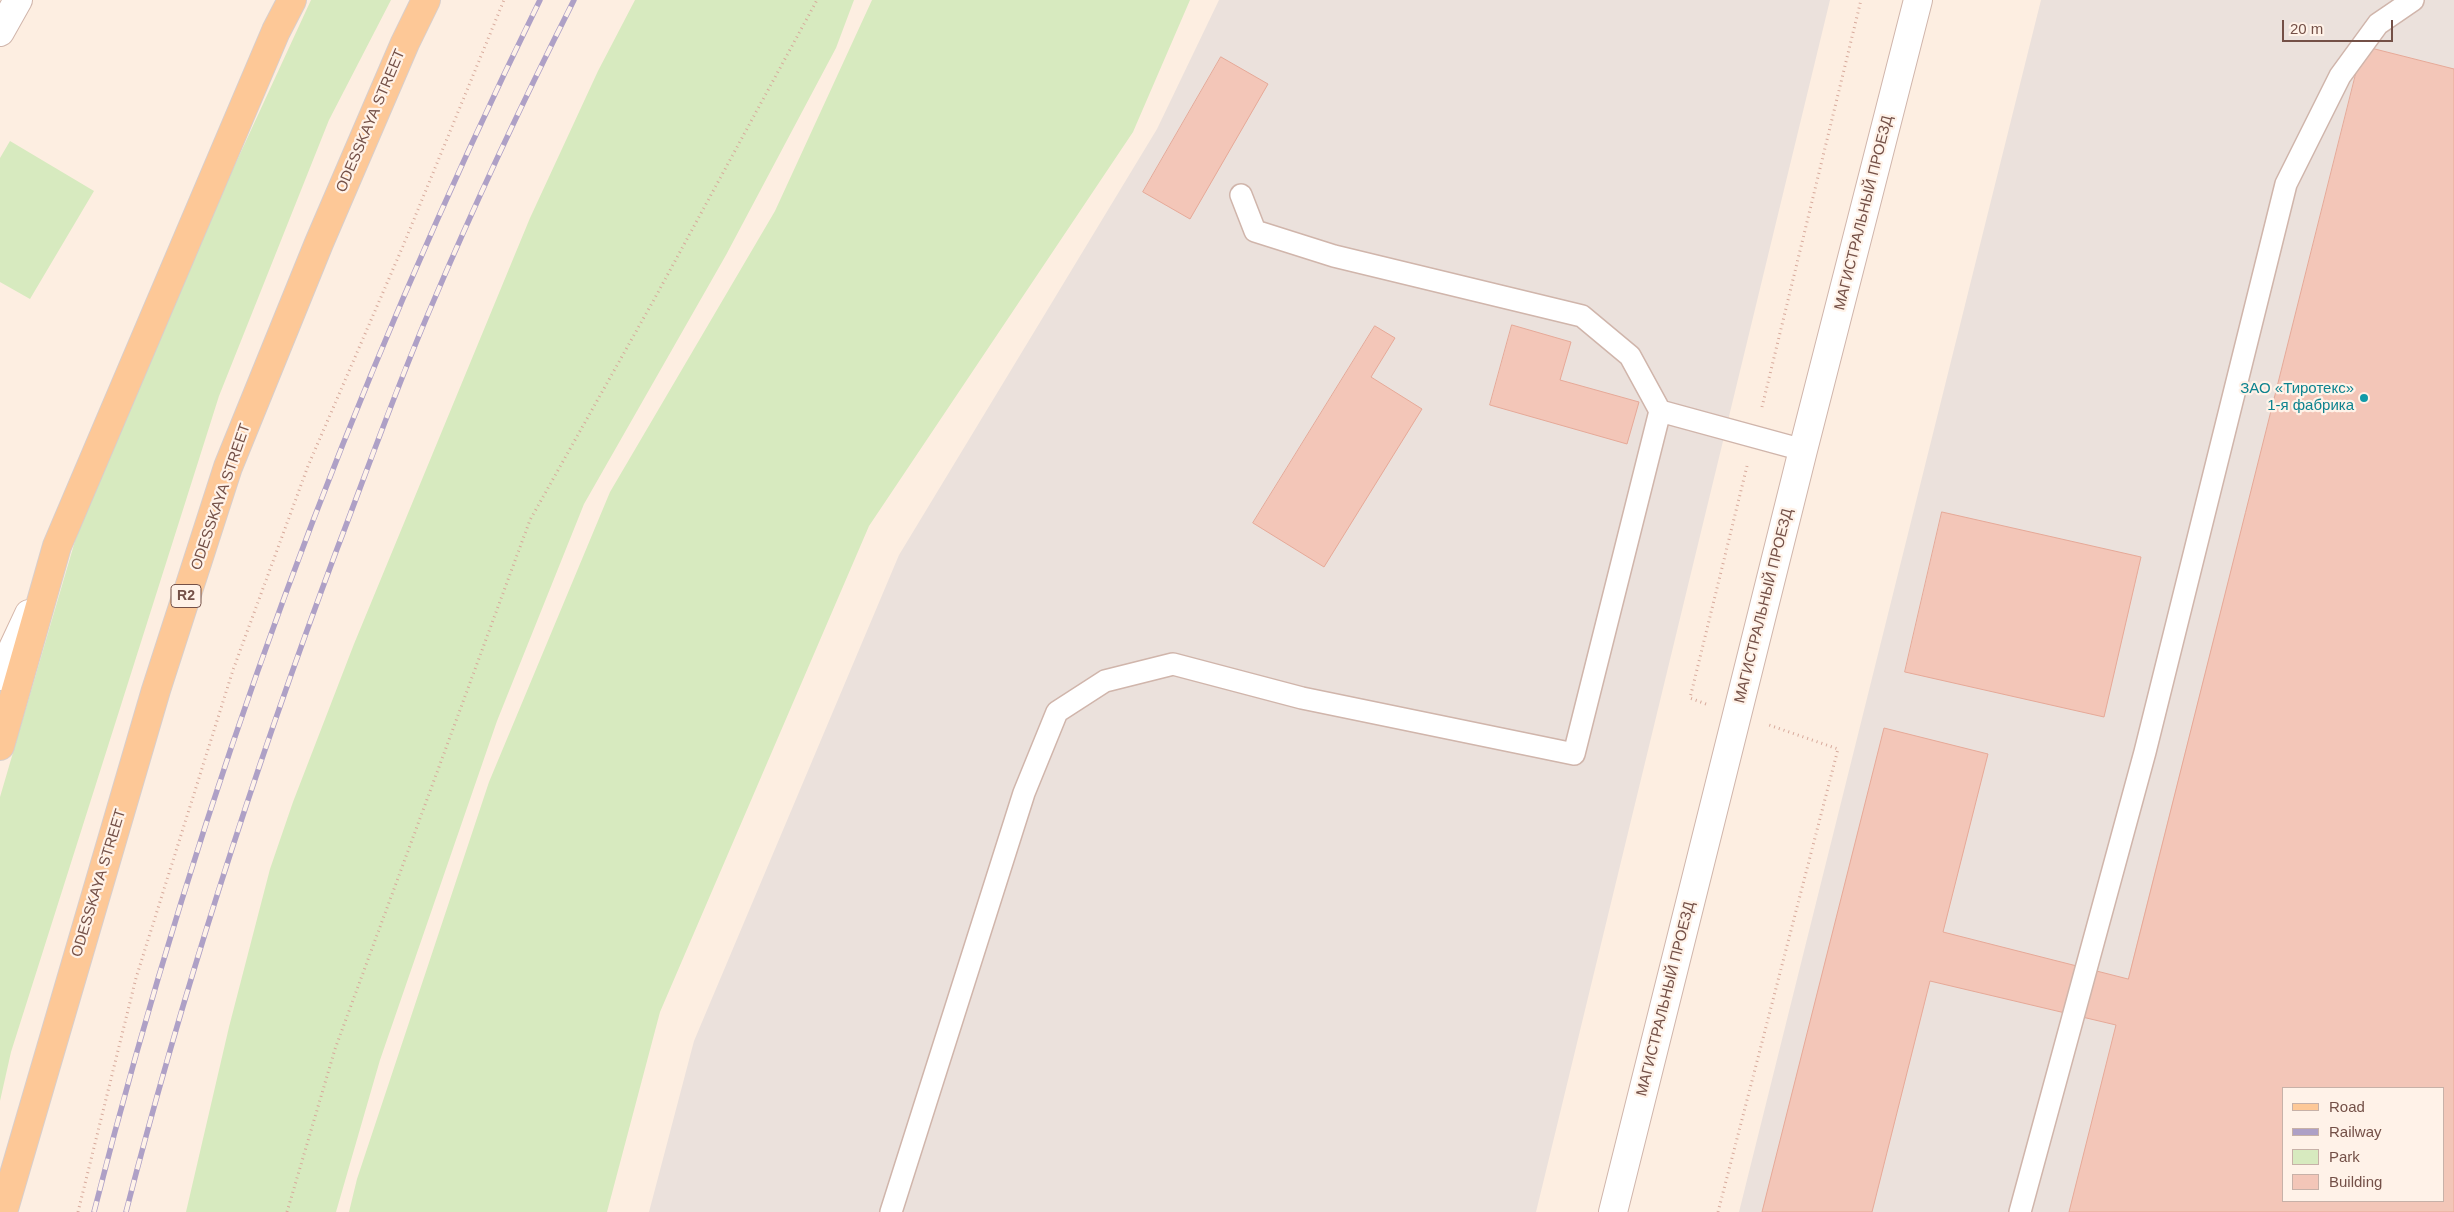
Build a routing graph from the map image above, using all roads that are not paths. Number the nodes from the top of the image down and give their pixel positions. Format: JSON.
{"nodes":[{"id":1,"x":18,"y":0,"type":"edge"},
{"id":2,"x":292,"y":0,"type":"edge"},
{"id":3,"x":426,"y":0,"type":"edge"},
{"id":4,"x":1918,"y":0,"type":"edge"},
{"id":5,"x":2413,"y":0,"type":"edge"},
{"id":6,"x":0,"y":32,"type":"edge"},
{"id":7,"x":1241,"y":195,"type":"dead end"},
{"id":8,"x":1660,"y":411,"type":"junction"},
{"id":9,"x":1803,"y":450,"type":"junction"},
{"id":10,"x":57,"y":546,"type":"junction"},
{"id":11,"x":0,"y":676,"type":"edge"},
{"id":12,"x":0,"y":746,"type":"edge"},
{"id":13,"x":3,"y":1212,"type":"edge"},
{"id":14,"x":891,"y":1212,"type":"edge"},
{"id":15,"x":1613,"y":1212,"type":"edge"},
{"id":16,"x":2020,"y":1212,"type":"edge"}],
"edges":[{"from":1,"to":6,"type":"street"},
{"from":2,"to":10,"type":"main road"},
{"from":3,"to":13,"type":"main road","name":"ODESSKAYA STREET","number":"R2"},
{"from":4,"to":9,"type":"street","name":"МАГИСТРАЛЬНЫЙ ПРОЕЗД"},
{"from":5,"to":16,"type":"lane"},
{"from":7,"to":8,"type":"lane"},
{"from":8,"to":9,"type":"lane"},
{"from":8,"to":14,"type":"lane"},
{"from":9,"to":15,"type":"street","name":"МАГИСТРАЛЬНЫЙ ПРОЕЗД"},
{"from":10,"to":11,"type":"street"},
{"from":10,"to":12,"type":"main road"}]}
